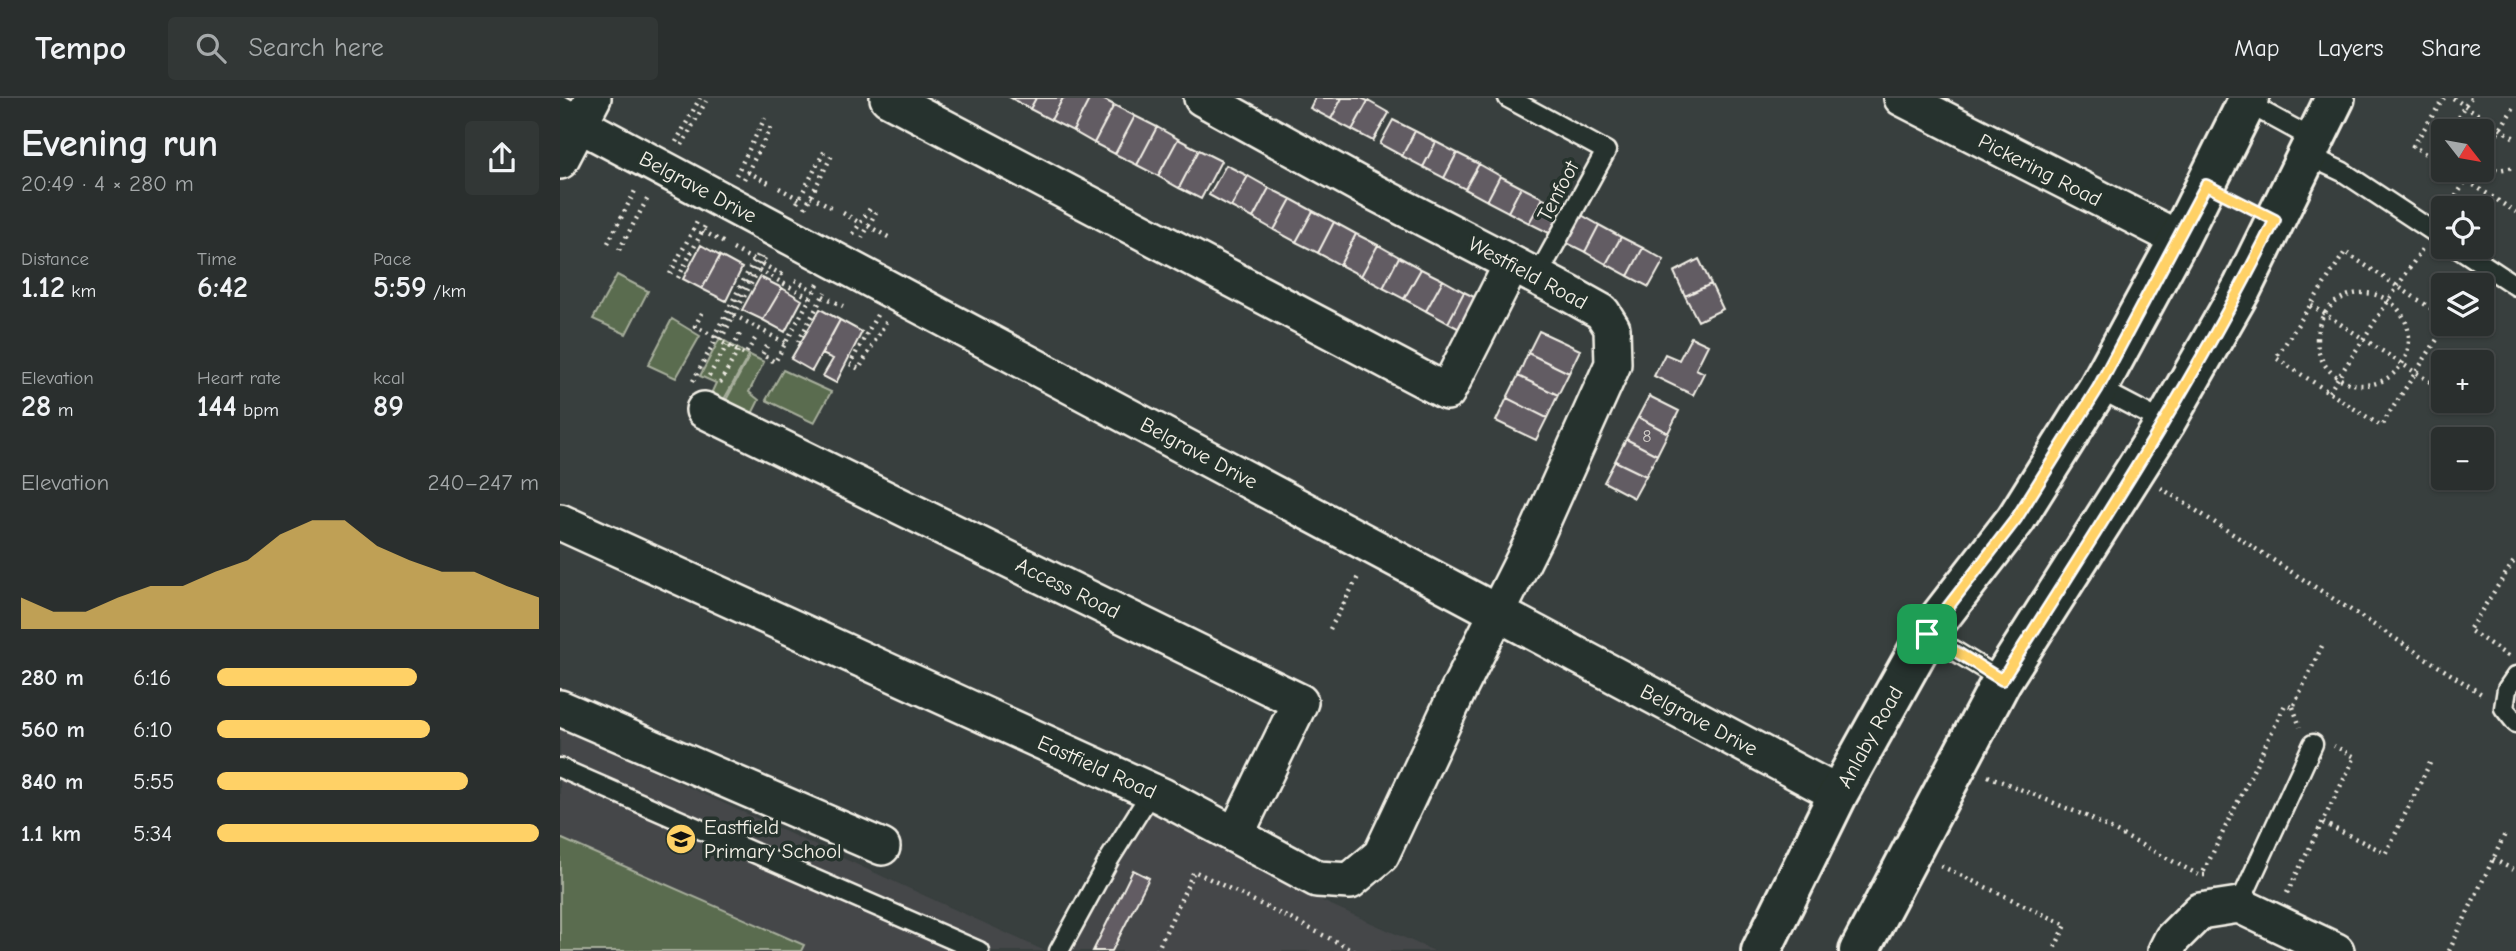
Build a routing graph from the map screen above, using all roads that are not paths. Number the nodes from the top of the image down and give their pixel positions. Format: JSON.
{"nodes":[{"id":1,"x":888,"y":98,"type":"edge"},
{"id":2,"x":1202,"y":98,"type":"edge"},
{"id":3,"x":1508,"y":98,"type":"edge"},
{"id":4,"x":1902,"y":98,"type":"edge"},
{"id":5,"x":2335,"y":98,"type":"edge"},
{"id":6,"x":2248,"y":100,"type":"edge"},
{"id":7,"x":577,"y":112,"type":"edge"},
{"id":8,"x":2311,"y":148,"type":"junction"},
{"id":9,"x":560,"y":160,"type":"edge"},
{"id":10,"x":2431,"y":230,"type":"edge"},
{"id":11,"x":2179,"y":239,"type":"junction"},
{"id":12,"x":2475,"y":259,"type":"edge"},
{"id":13,"x":1524,"y":271,"type":"junction"},
{"id":14,"x":2516,"y":286,"type":"edge"},
{"id":15,"x":706,"y":388,"type":"road end"},
{"id":16,"x":2098,"y":388,"type":"junction"},
{"id":17,"x":2165,"y":423,"type":"junction"},
{"id":18,"x":560,"y":522,"type":"edge"},
{"id":19,"x":1498,"y":612,"type":"junction"},
{"id":20,"x":1927,"y":634,"type":"junction"},
{"id":21,"x":2516,"y":676,"type":"edge"},
{"id":22,"x":2002,"y":680,"type":"junction"},
{"id":23,"x":560,"y":708,"type":"edge"},
{"id":24,"x":2516,"y":723,"type":"edge"},
{"id":25,"x":2316,"y":740,"type":"road end"},
{"id":26,"x":560,"y":768,"type":"edge"},
{"id":27,"x":1152,"y":792,"type":"junction"},
{"id":28,"x":1838,"y":794,"type":"junction"},
{"id":29,"x":1236,"y":834,"type":"junction"},
{"id":30,"x":882,"y":847,"type":"dead end"},
{"id":31,"x":2246,"y":891,"type":"junction"},
{"id":32,"x":979,"y":951,"type":"edge"},
{"id":33,"x":1059,"y":951,"type":"edge"},
{"id":34,"x":1761,"y":951,"type":"edge"},
{"id":35,"x":1859,"y":951,"type":"edge"},
{"id":36,"x":2166,"y":951,"type":"edge"},
{"id":37,"x":2336,"y":951,"type":"edge"}],
"edges":[{"from":1,"to":13,"type":"street"},
{"from":2,"to":13,"type":"street","name":"Westfield Road"},
{"from":3,"to":13,"type":"lane","name":"Tenfoot"},
{"from":4,"to":11,"type":"street","name":"Pickering Road"},
{"from":5,"to":8,"type":"main road"},
{"from":6,"to":8,"type":"lane"},
{"from":6,"to":11,"type":"main road","name":"Anlaby Road"},
{"from":7,"to":9,"type":"street"},
{"from":7,"to":19,"type":"street","name":"Belgrave Drive"},
{"from":8,"to":10,"type":"lane"},
{"from":8,"to":17,"type":"main road"},
{"from":11,"to":16,"type":"main road","name":"Anlaby Road"},
{"from":12,"to":14,"type":"lane"},
{"from":13,"to":19,"type":"street","name":"Westfield Road"},
{"from":15,"to":29,"type":"street","name":"Access Road"},
{"from":16,"to":17,"type":"lane"},
{"from":16,"to":20,"type":"main road","name":"Anlaby Road"},
{"from":17,"to":22,"type":"main road"},
{"from":18,"to":27,"type":"street","name":"Eastfield Road"},
{"from":19,"to":28,"type":"street","name":"Belgrave Drive"},
{"from":19,"to":29,"type":"street","name":"Eastfield Road"},
{"from":20,"to":22,"type":"lane"},
{"from":20,"to":28,"type":"main road","name":"Anlaby Road"},
{"from":21,"to":24,"type":"lane"},
{"from":22,"to":35,"type":"main road"},
{"from":23,"to":30,"type":"street"},
{"from":25,"to":31,"type":"lane"},
{"from":26,"to":32,"type":"lane"},
{"from":27,"to":29,"type":"street","name":"Eastfield Road"},
{"from":27,"to":33,"type":"lane"},
{"from":28,"to":34,"type":"main road","name":"Anlaby Road"},
{"from":31,"to":36,"type":"street"},
{"from":31,"to":37,"type":"street"}]}
